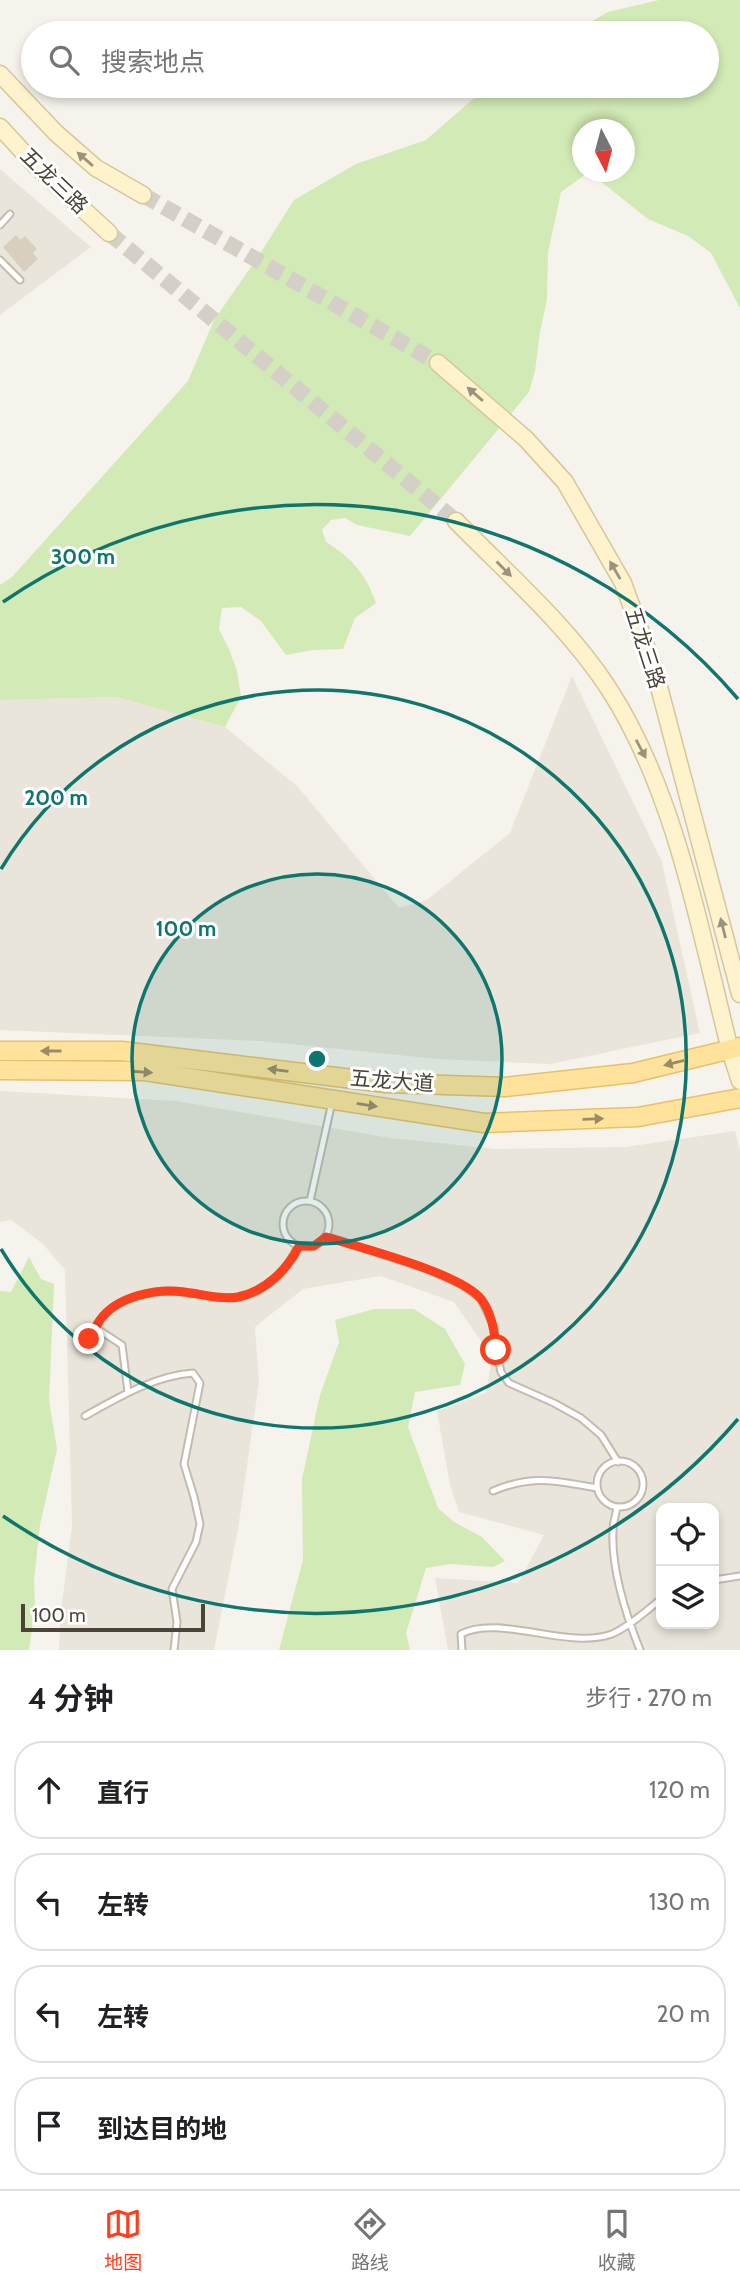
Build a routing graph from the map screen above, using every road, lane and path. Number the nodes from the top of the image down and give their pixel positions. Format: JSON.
{"nodes":[{"id":1,"x":0,"y":74,"type":"edge"},
{"id":2,"x":21,"y":96,"type":"edge"},
{"id":3,"x":23,"y":98,"type":"edge"},
{"id":4,"x":0,"y":127,"type":"edge"},
{"id":5,"x":143,"y":195,"type":"tunnel mouth"},
{"id":6,"x":10,"y":214,"type":"dead end"},
{"id":7,"x":0,"y":225,"type":"edge"},
{"id":8,"x":109,"y":233,"type":"tunnel mouth"},
{"id":9,"x":0,"y":260,"type":"edge"},
{"id":10,"x":20,"y":280,"type":"dead end"},
{"id":11,"x":438,"y":363,"type":"tunnel mouth"},
{"id":12,"x":456,"y":521,"type":"tunnel mouth"},
{"id":13,"x":740,"y":994,"type":"edge"},
{"id":14,"x":735,"y":1048,"type":"edge"},
{"id":15,"x":0,"y":1051,"type":"edge"},
{"id":16,"x":0,"y":1070,"type":"edge"},
{"id":17,"x":740,"y":1081,"type":"edge"},
{"id":18,"x":740,"y":1098,"type":"edge"},
{"id":19,"x":333,"y":1099,"type":"junction"},
{"id":20,"x":310,"y":1201,"type":"junction"},
{"id":21,"x":326,"y":1237,"type":"junction"},
{"id":22,"x":299,"y":1246,"type":"junction"},
{"id":23,"x":96,"y":1328,"type":"junction"},
{"id":24,"x":89,"y":1339,"type":"dead end"},
{"id":25,"x":128,"y":1392,"type":"junction"},
{"id":26,"x":85,"y":1416,"type":"dead end"},
{"id":27,"x":618,"y":1461,"type":"junction"},
{"id":28,"x":597,"y":1488,"type":"junction"},
{"id":29,"x":493,"y":1491,"type":"dead end"},
{"id":30,"x":617,"y":1507,"type":"junction"},
{"id":31,"x":740,"y":1576,"type":"edge"},
{"id":32,"x":719,"y":1579,"type":"edge"},
{"id":33,"x":656,"y":1603,"type":"edge"},
{"id":34,"x":630,"y":1624,"type":"junction"},
{"id":35,"x":174,"y":1650,"type":"edge"},
{"id":36,"x":462,"y":1650,"type":"edge"},
{"id":37,"x":640,"y":1650,"type":"edge"}],
"edges":[{"from":2,"to":1,"type":"main road","name":"五龙三路","one_way":true},
{"from":5,"to":3,"type":"main road","name":"五龙三路","one_way":true},
{"from":4,"to":8,"type":"main road","name":"五龙三路"},
{"from":6,"to":7,"type":"lane"},
{"from":9,"to":10,"type":"lane"},
{"from":13,"to":11,"type":"main road","name":"五龙三路","one_way":true},
{"from":12,"to":14,"type":"main road","name":"五龙三路","one_way":true},
{"from":14,"to":15,"type":"main road","name":"五龙大道","one_way":true},
{"from":14,"to":17,"type":"main road","name":"五龙三路"},
{"from":16,"to":19,"type":"main road","name":"五龙大道","one_way":true},
{"from":19,"to":18,"type":"main road","name":"五龙大道","one_way":true},
{"from":19,"to":20,"type":"lane"},
{"from":20,"to":21,"type":"lane"},
{"from":20,"to":22,"type":"lane"},
{"from":21,"to":22,"type":"lane"},
{"from":21,"to":27,"type":"lane"},
{"from":22,"to":23,"type":"lane"},
{"from":23,"to":24,"type":"lane"},
{"from":23,"to":25,"type":"lane"},
{"from":25,"to":26,"type":"lane"},
{"from":25,"to":35,"type":"lane"},
{"from":27,"to":28,"type":"lane"},
{"from":27,"to":30,"type":"lane"},
{"from":28,"to":29,"type":"lane"},
{"from":28,"to":30,"type":"lane"},
{"from":30,"to":34,"type":"lane"},
{"from":31,"to":32,"type":"lane"},
{"from":33,"to":34,"type":"lane"},
{"from":34,"to":36,"type":"lane"},
{"from":34,"to":37,"type":"lane"}]}
